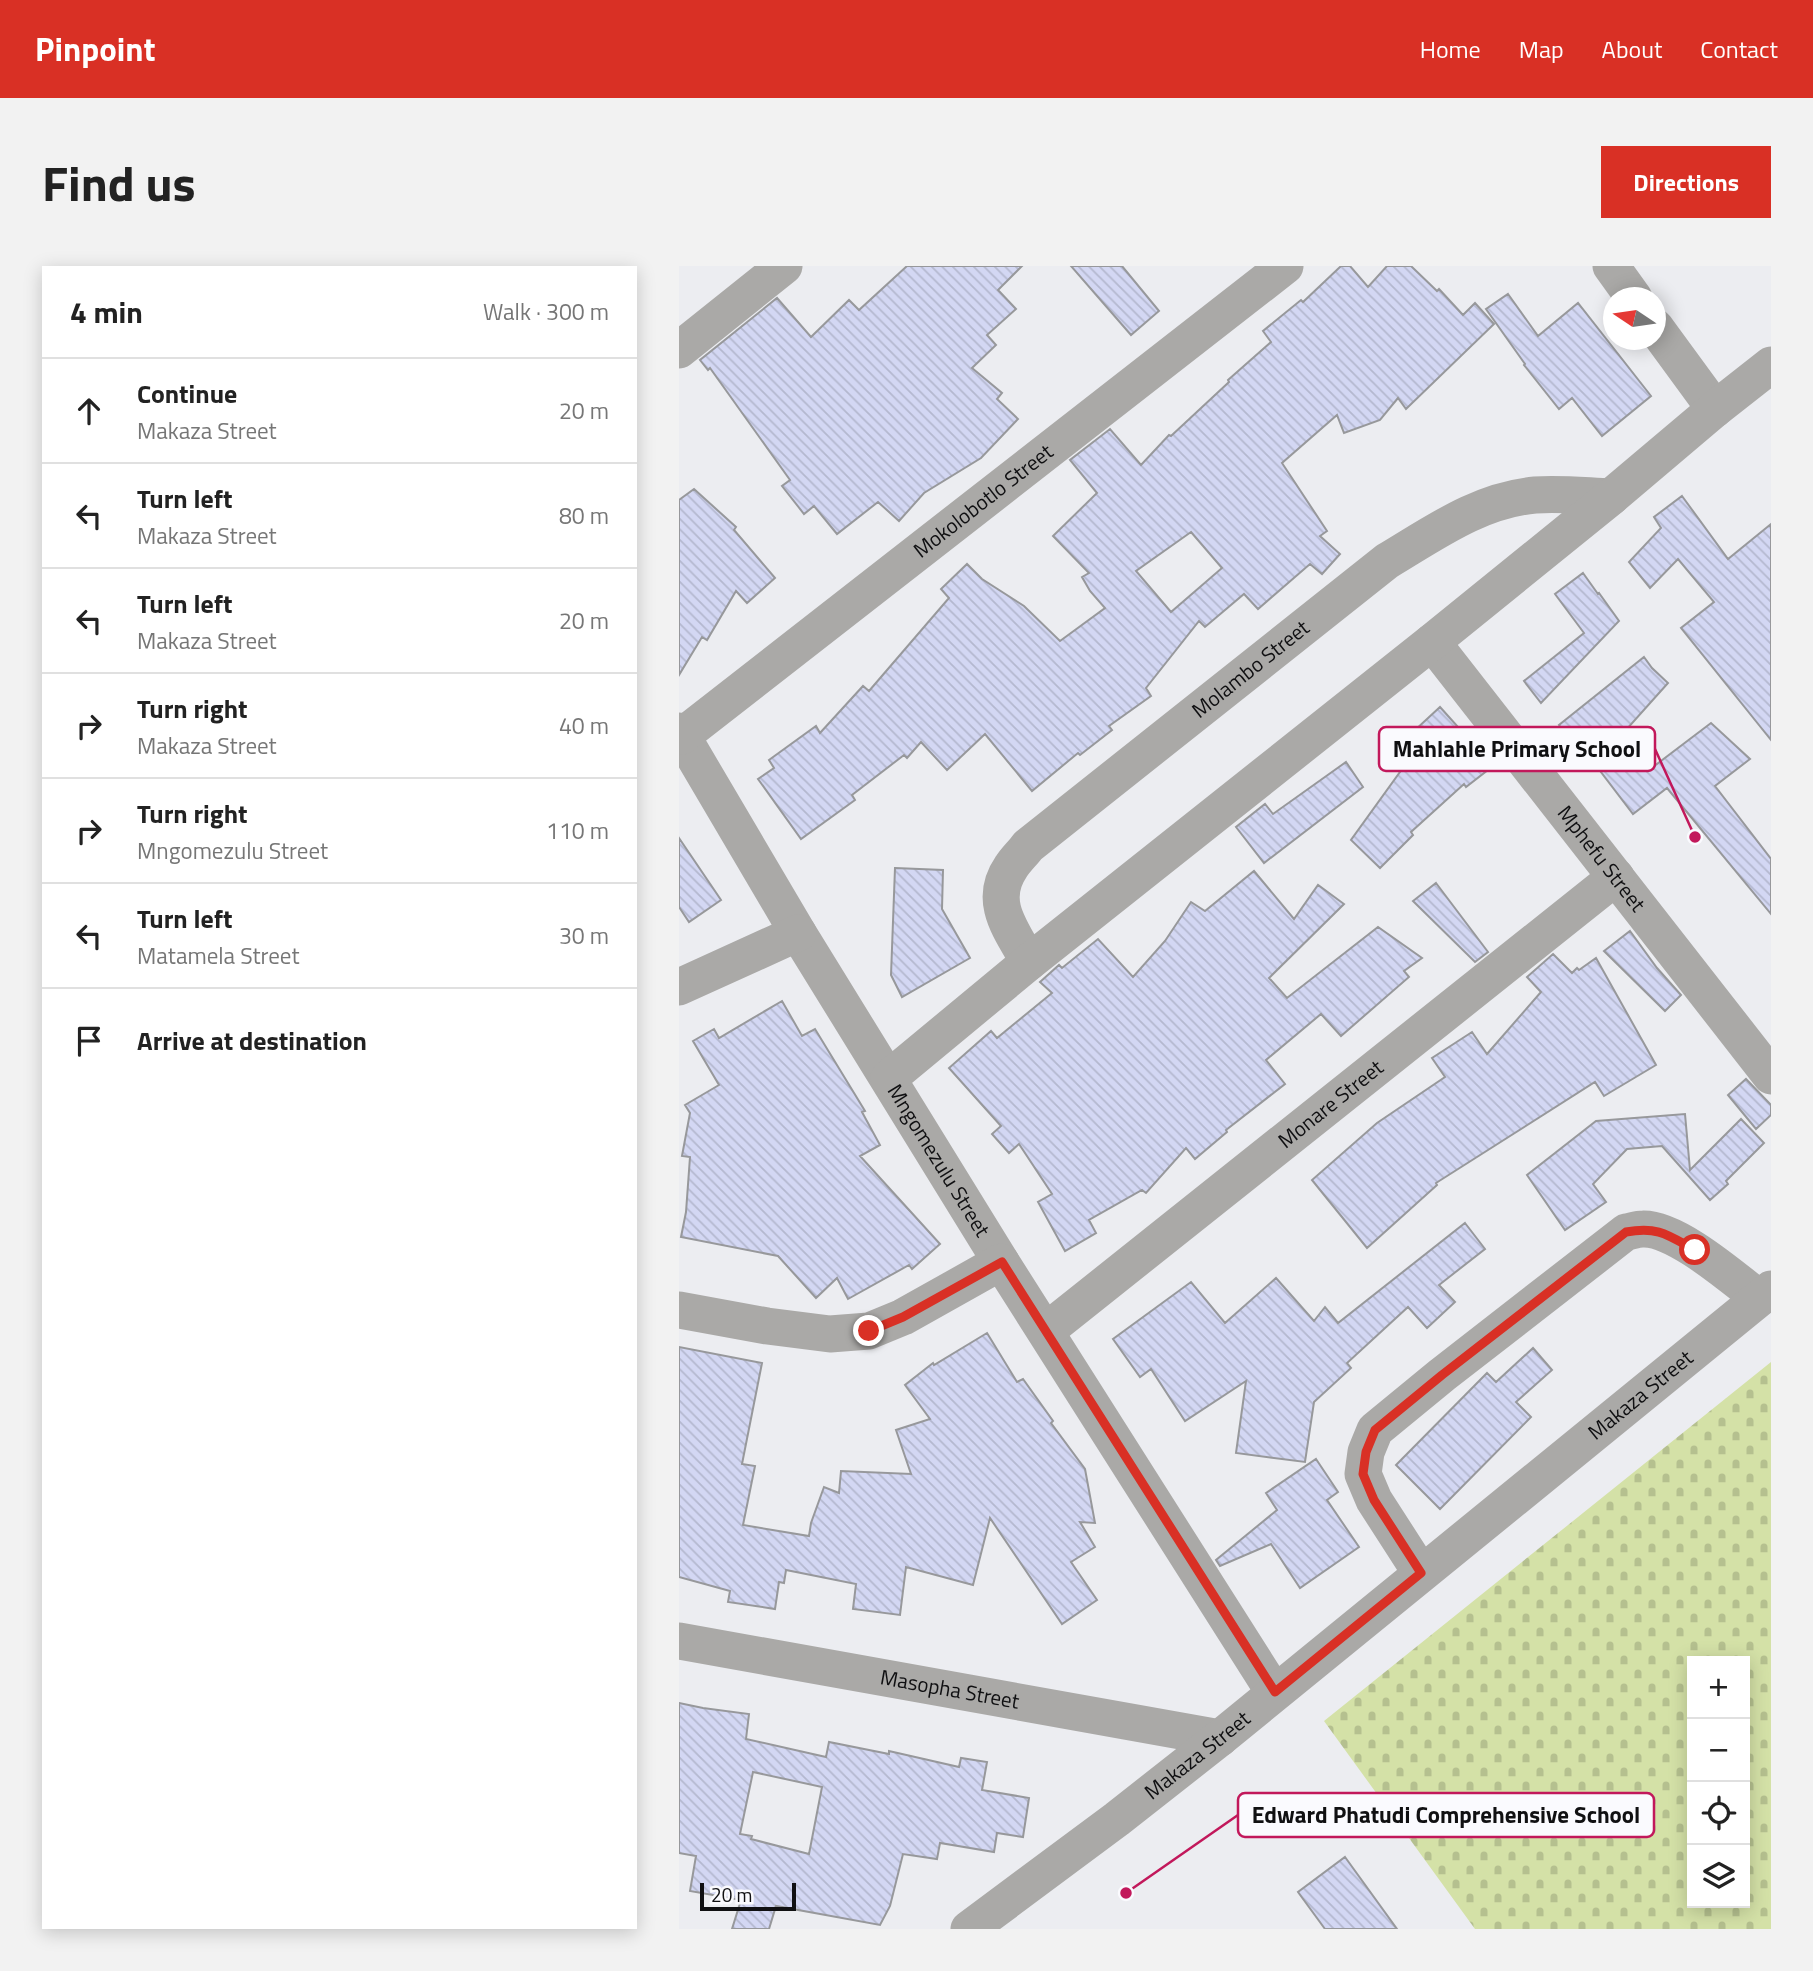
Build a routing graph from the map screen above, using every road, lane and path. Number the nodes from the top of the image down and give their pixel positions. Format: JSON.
{"nodes":[{"id":1,"x":785,"y":266,"type":"edge"},
{"id":2,"x":1285,"y":266,"type":"edge"},
{"id":3,"x":1611,"y":266,"type":"edge"},
{"id":4,"x":1626,"y":287,"type":"edge"},
{"id":5,"x":1666,"y":342,"type":"edge"},
{"id":6,"x":679,"y":350,"type":"edge"},
{"id":7,"x":1771,"y":365,"type":"edge"},
{"id":8,"x":1715,"y":409,"type":"junction"},
{"id":9,"x":1611,"y":497,"type":"junction"},
{"id":10,"x":1432,"y":642,"type":"junction"},
{"id":11,"x":681,"y":733,"type":"edge"},
{"id":12,"x":1616,"y":877,"type":"junction"},
{"id":13,"x":798,"y":933,"type":"junction"},
{"id":14,"x":1029,"y":962,"type":"junction"},
{"id":15,"x":679,"y":988,"type":"edge"},
{"id":16,"x":1771,"y":1076,"type":"edge"},
{"id":17,"x":889,"y":1078,"type":"junction"},
{"id":18,"x":1002,"y":1262,"type":"junction"},
{"id":19,"x":1765,"y":1293,"type":"edge"},
{"id":20,"x":679,"y":1310,"type":"edge"},
{"id":21,"x":1046,"y":1331,"type":"junction"},
{"id":22,"x":1421,"y":1573,"type":"junction"},
{"id":23,"x":679,"y":1641,"type":"edge"},
{"id":24,"x":1275,"y":1692,"type":"junction"},
{"id":25,"x":1220,"y":1738,"type":"junction"},
{"id":26,"x":968,"y":1929,"type":"edge"}],
"edges":[{"from":1,"to":6,"type":"street"},
{"from":2,"to":11,"type":"street","name":"Mokolobotlo Street"},
{"from":3,"to":4,"type":"street"},
{"from":5,"to":8,"type":"street"},
{"from":7,"to":8,"type":"street"},
{"from":8,"to":9,"type":"street"},
{"from":9,"to":10,"type":"street"},
{"from":9,"to":14,"type":"street","name":"Molambo Street"},
{"from":10,"to":12,"type":"street","name":"Mphefu Street"},
{"from":10,"to":14,"type":"street"},
{"from":11,"to":13,"type":"street","name":"Mngomezulu Street"},
{"from":12,"to":16,"type":"street","name":"Mphefu Street"},
{"from":12,"to":21,"type":"street","name":"Monare Street"},
{"from":13,"to":15,"type":"street"},
{"from":13,"to":17,"type":"street","name":"Mngomezulu Street"},
{"from":14,"to":17,"type":"street"},
{"from":17,"to":18,"type":"street","name":"Mngomezulu Street"},
{"from":18,"to":20,"type":"street"},
{"from":18,"to":21,"type":"street","name":"Mngomezulu Street"},
{"from":19,"to":22,"type":"street","name":"Makaza Street"},
{"from":19,"to":22,"type":"street","name":"Makaza Street"},
{"from":21,"to":24,"type":"street","name":"Mngomezulu Street"},
{"from":22,"to":24,"type":"street","name":"Makaza Street"},
{"from":23,"to":25,"type":"street","name":"Masopha Street"},
{"from":24,"to":25,"type":"street","name":"Makaza Street"},
{"from":25,"to":26,"type":"street","name":"Makaza Street"}]}
